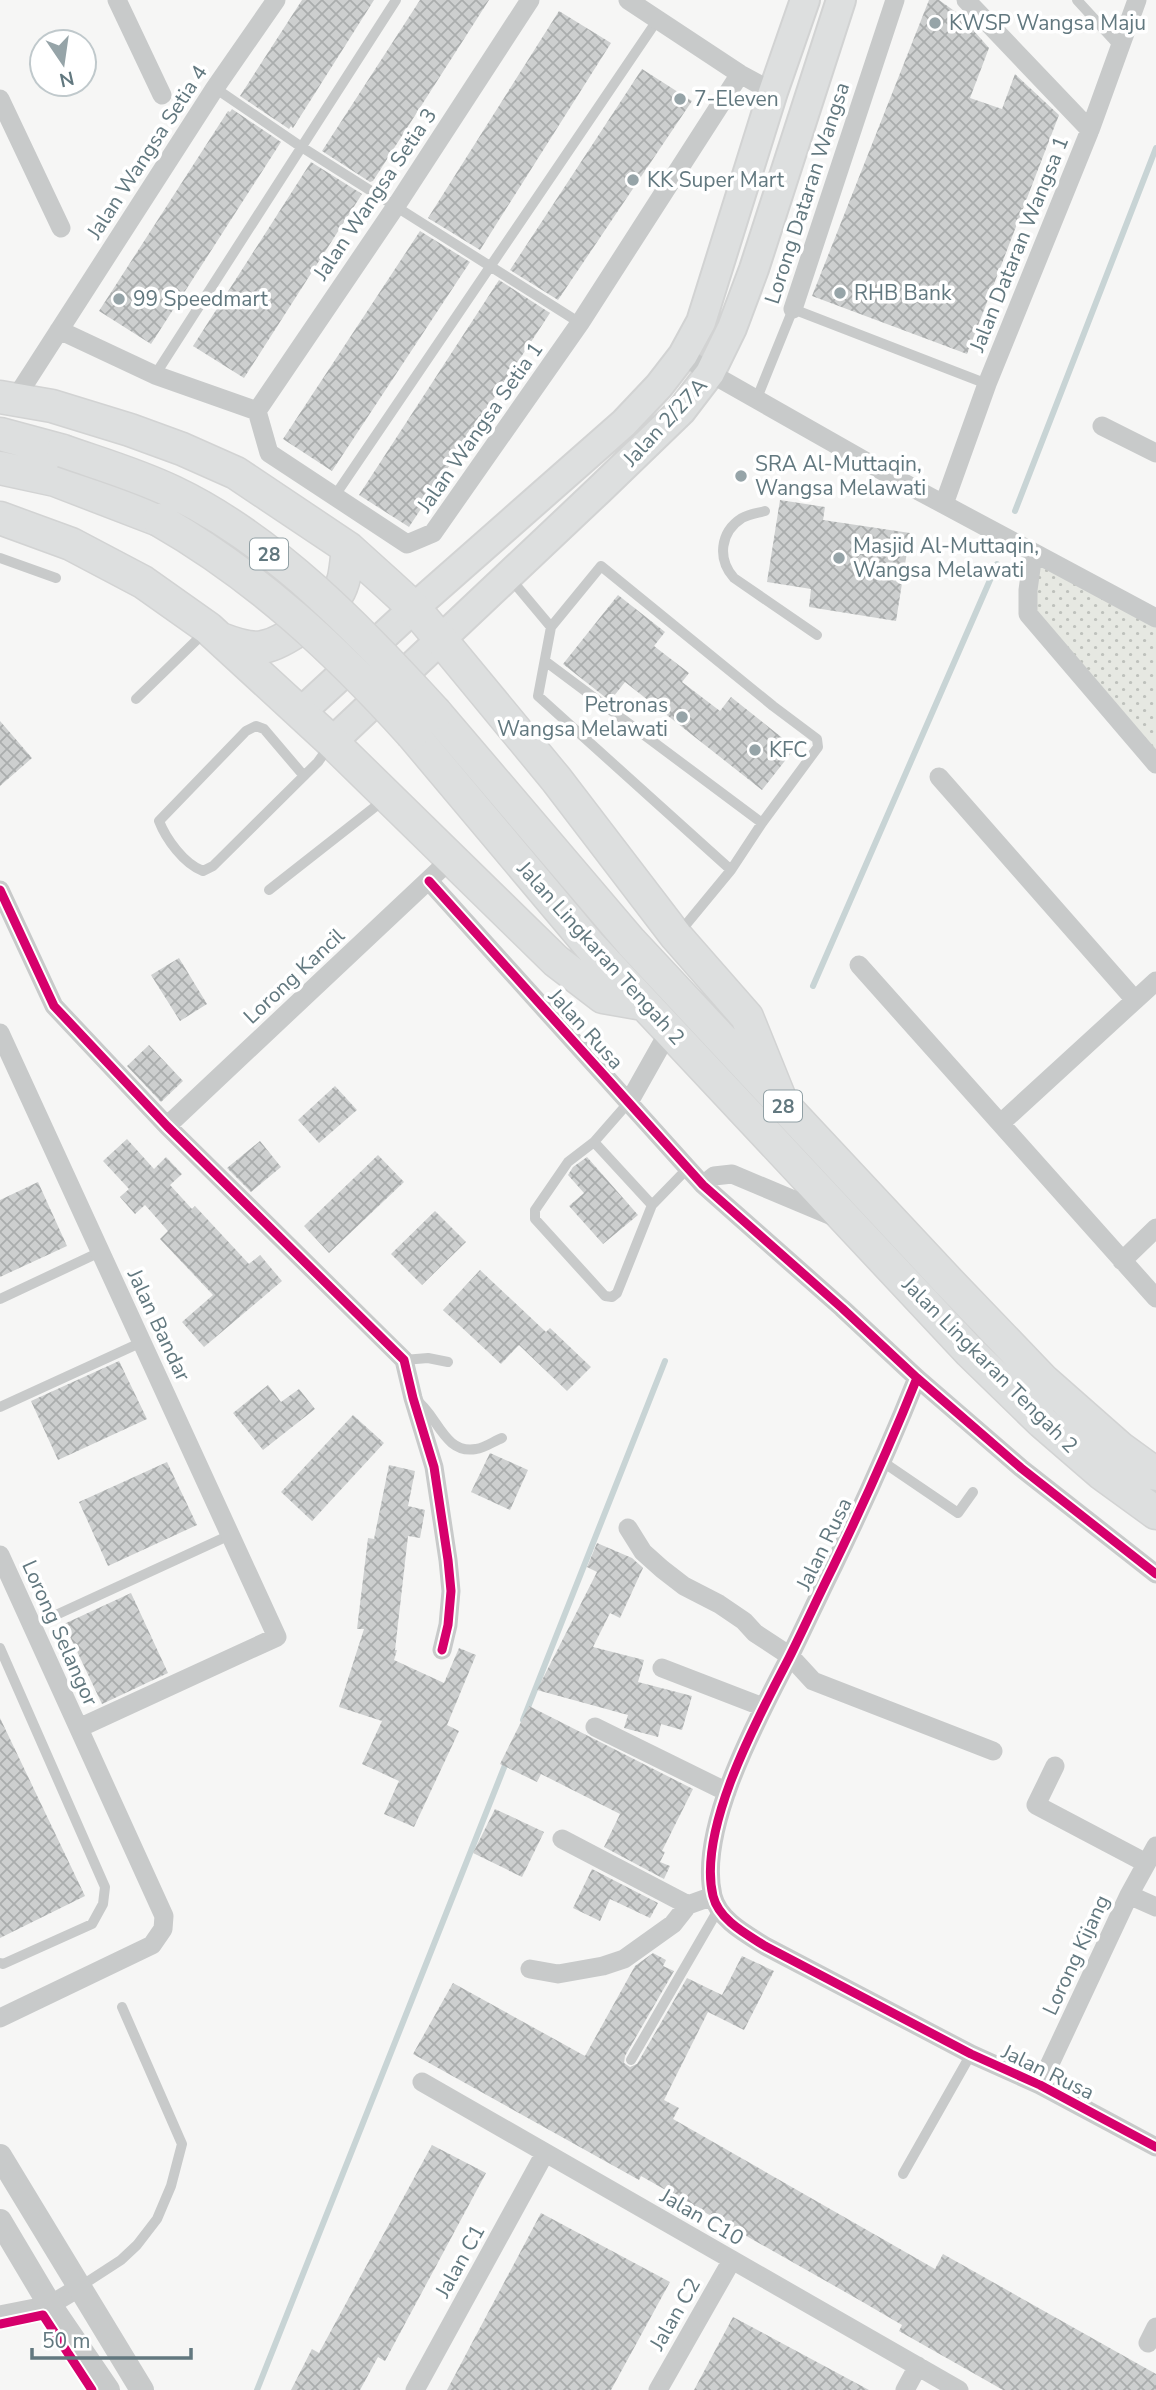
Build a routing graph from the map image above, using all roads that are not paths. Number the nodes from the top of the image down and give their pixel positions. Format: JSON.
{"nodes":[{"id":1,"x":117,"y":0,"type":"edge"},
{"id":2,"x":276,"y":0,"type":"edge"},
{"id":3,"x":396,"y":0,"type":"edge"},
{"id":4,"x":530,"y":0,"type":"edge"},
{"id":5,"x":628,"y":0,"type":"edge"},
{"id":6,"x":804,"y":0,"type":"edge"},
{"id":7,"x":895,"y":0,"type":"edge"},
{"id":8,"x":966,"y":0,"type":"edge"},
{"id":9,"x":1077,"y":0,"type":"edge"},
{"id":10,"x":1137,"y":0,"type":"edge"},
{"id":11,"x":842,"y":1,"type":"edge"},
{"id":12,"x":658,"y":19,"type":"junction"},
{"id":13,"x":1120,"y":47,"type":"junction"},
{"id":14,"x":740,"y":74,"type":"junction"},
{"id":15,"x":215,"y":88,"type":"junction"},
{"id":16,"x":773,"y":92,"type":"junction"},
{"id":17,"x":162,"y":95,"type":"dead end"},
{"id":18,"x":0,"y":99,"type":"edge"},
{"id":19,"x":1090,"y":131,"type":"junction"},
{"id":20,"x":300,"y":146,"type":"junction"},
{"id":21,"x":396,"y":206,"type":"junction"},
{"id":22,"x":61,"y":228,"type":"dead end"},
{"id":23,"x":490,"y":267,"type":"junction"},
{"id":24,"x":793,"y":309,"type":"junction"},
{"id":25,"x":580,"y":323,"type":"junction"},
{"id":26,"x":59,"y":330,"type":"junction"},
{"id":27,"x":683,"y":355,"type":"junction"},
{"id":28,"x":710,"y":373,"type":"junction"},
{"id":29,"x":155,"y":375,"type":"junction"},
{"id":30,"x":987,"y":384,"type":"junction"},
{"id":31,"x":7,"y":398,"type":"edge"},
{"id":32,"x":757,"y":398,"type":"junction"},
{"id":33,"x":257,"y":411,"type":"junction"},
{"id":34,"x":1102,"y":426,"type":"dead end"},
{"id":35,"x":0,"y":434,"type":"edge"},
{"id":36,"x":1154,"y":447,"type":"edge"},
{"id":37,"x":0,"y":468,"type":"edge"},
{"id":38,"x":334,"y":498,"type":"junction"},
{"id":39,"x":944,"y":504,"type":"junction"},
{"id":40,"x":765,"y":512,"type":"dead end"},
{"id":41,"x":2,"y":523,"type":"edge"},
{"id":42,"x":348,"y":548,"type":"junction"},
{"id":43,"x":1033,"y":554,"type":"junction"},
{"id":44,"x":0,"y":558,"type":"edge"},
{"id":45,"x":508,"y":577,"type":"junction"},
{"id":46,"x":56,"y":578,"type":"dead end"},
{"id":47,"x":414,"y":608,"type":"junction"},
{"id":48,"x":1156,"y":618,"type":"edge"},
{"id":49,"x":551,"y":626,"type":"junction"},
{"id":50,"x":214,"y":633,"type":"junction"},
{"id":51,"x":817,"y":635,"type":"dead end"},
{"id":52,"x":442,"y":640,"type":"junction"},
{"id":53,"x":545,"y":661,"type":"junction"},
{"id":54,"x":136,"y":699,"type":"dead end"},
{"id":55,"x":300,"y":713,"type":"junction"},
{"id":56,"x":332,"y":742,"type":"junction"},
{"id":57,"x":1156,"y":764,"type":"edge"},
{"id":58,"x":303,"y":776,"type":"junction"},
{"id":59,"x":939,"y":776,"type":"dead end"},
{"id":60,"x":388,"y":797,"type":"junction"},
{"id":61,"x":762,"y":823,"type":"junction"},
{"id":62,"x":452,"y":859,"type":"junction"},
{"id":63,"x":731,"y":870,"type":"junction"},
{"id":64,"x":429,"y":881,"type":"junction"},
{"id":65,"x":0,"y":890,"type":"edge"},
{"id":66,"x":269,"y":890,"type":"dead end"},
{"id":67,"x":676,"y":936,"type":"junction"},
{"id":68,"x":859,"y":965,"type":"dead end"},
{"id":69,"x":1156,"y":981,"type":"edge"},
{"id":70,"x":1135,"y":1000,"type":"junction"},
{"id":71,"x":643,"y":1004,"type":"junction"},
{"id":72,"x":669,"y":1031,"type":"junction"},
{"id":73,"x":0,"y":1033,"type":"edge"},
{"id":74,"x":6,"y":1062,"type":"edge"},
{"id":75,"x":629,"y":1102,"type":"junction"},
{"id":76,"x":783,"y":1106,"type":"junction"},
{"id":77,"x":1002,"y":1123,"type":"junction"},
{"id":78,"x":167,"y":1126,"type":"junction"},
{"id":79,"x":594,"y":1142,"type":"junction"},
{"id":80,"x":687,"y":1169,"type":"junction"},
{"id":81,"x":703,"y":1185,"type":"junction"},
{"id":82,"x":652,"y":1205,"type":"junction"},
{"id":83,"x":853,"y":1225,"type":"junction"},
{"id":84,"x":1156,"y":1228,"type":"edge"},
{"id":85,"x":100,"y":1252,"type":"junction"},
{"id":86,"x":1122,"y":1261,"type":"junction"},
{"id":87,"x":1156,"y":1298,"type":"edge"},
{"id":88,"x":0,"y":1299,"type":"edge"},
{"id":89,"x":142,"y":1342,"type":"junction"},
{"id":90,"x":404,"y":1360,"type":"junction"},
{"id":91,"x":448,"y":1362,"type":"dead end"},
{"id":92,"x":917,"y":1378,"type":"junction"},
{"id":93,"x":413,"y":1398,"type":"junction"},
{"id":94,"x":0,"y":1407,"type":"edge"},
{"id":95,"x":502,"y":1438,"type":"dead end"},
{"id":96,"x":883,"y":1462,"type":"junction"},
{"id":97,"x":1156,"y":1474,"type":"edge"},
{"id":98,"x":973,"y":1492,"type":"dead end"},
{"id":99,"x":1156,"y":1513,"type":"edge"},
{"id":100,"x":628,"y":1528,"type":"dead end"},
{"id":101,"x":230,"y":1535,"type":"junction"},
{"id":102,"x":0,"y":1556,"type":"edge"},
{"id":103,"x":1156,"y":1574,"type":"edge"},
{"id":104,"x":32,"y":1626,"type":"junction"},
{"id":105,"x":0,"y":1648,"type":"edge"},
{"id":106,"x":442,"y":1650,"type":"dead end"},
{"id":107,"x":790,"y":1656,"type":"junction"},
{"id":108,"x":662,"y":1668,"type":"dead end"},
{"id":109,"x":764,"y":1707,"type":"junction"},
{"id":110,"x":595,"y":1727,"type":"dead end"},
{"id":111,"x":79,"y":1728,"type":"junction"},
{"id":112,"x":993,"y":1751,"type":"dead end"},
{"id":113,"x":1055,"y":1766,"type":"dead end"},
{"id":114,"x":727,"y":1793,"type":"junction"},
{"id":115,"x":562,"y":1839,"type":"dead end"},
{"id":116,"x":1151,"y":1855,"type":"edge"},
{"id":117,"x":1129,"y":1895,"type":"junction"},
{"id":118,"x":715,"y":1903,"type":"junction"},
{"id":119,"x":688,"y":1905,"type":"junction"},
{"id":120,"x":1156,"y":1907,"type":"edge"},
{"id":121,"x":0,"y":1963,"type":"edge"},
{"id":122,"x":530,"y":1969,"type":"dead end"},
{"id":123,"x":122,"y":2007,"type":"dead end"},
{"id":124,"x":0,"y":2018,"type":"edge"},
{"id":125,"x":971,"y":2054,"type":"junction"},
{"id":126,"x":631,"y":2060,"type":"dead end"},
{"id":127,"x":422,"y":2082,"type":"dead end"},
{"id":128,"x":1040,"y":2085,"type":"junction"},
{"id":129,"x":1156,"y":2147,"type":"edge"},
{"id":130,"x":545,"y":2153,"type":"junction"},
{"id":131,"x":0,"y":2156,"type":"edge"},
{"id":132,"x":903,"y":2174,"type":"dead end"},
{"id":133,"x":0,"y":2221,"type":"edge"},
{"id":134,"x":732,"y":2260,"type":"junction"},
{"id":135,"x":80,"y":2287,"type":"junction"},
{"id":136,"x":50,"y":2305,"type":"junction"},
{"id":137,"x":0,"y":2315,"type":"edge"},
{"id":138,"x":918,"y":2366,"type":"junction"},
{"id":139,"x":108,"y":2390,"type":"edge"},
{"id":140,"x":142,"y":2390,"type":"edge"},
{"id":141,"x":415,"y":2390,"type":"edge"},
{"id":142,"x":658,"y":2390,"type":"edge"},
{"id":143,"x":905,"y":2390,"type":"edge"},
{"id":144,"x":959,"y":2390,"type":"edge"}],
"edges":[{"from":1,"to":17,"type":"street"},
{"from":2,"to":15,"type":"street","name":"Jalan Wangsa Setia 4"},
{"from":3,"to":20,"type":"lane"},
{"from":4,"to":21,"type":"street","name":"Jalan Wangsa Setia 3"},
{"from":5,"to":12,"type":"street"},
{"from":6,"to":16,"type":"main road","name":"Jalan 2/27A"},
{"from":7,"to":24,"type":"street","name":"Lorong Dataran Wangsa"},
{"from":8,"to":19,"type":"street"},
{"from":9,"to":13,"type":"lane"},
{"from":10,"to":13,"type":"street","name":"Jalan Dataran Wangsa 1"},
{"from":11,"to":28,"type":"main road","name":"Jalan 2/27A"},
{"from":12,"to":14,"type":"street"},
{"from":12,"to":23,"type":"lane"},
{"from":13,"to":19,"type":"street","name":"Jalan Dataran Wangsa 1"},
{"from":14,"to":16,"type":"street"},
{"from":14,"to":25,"type":"street","name":"Jalan Wangsa Setia 1"},
{"from":15,"to":20,"type":"lane"},
{"from":15,"to":26,"type":"street","name":"Jalan Wangsa Setia 4"},
{"from":16,"to":27,"type":"main road","name":"Jalan 2/27A"},
{"from":18,"to":22,"type":"street"},
{"from":19,"to":30,"type":"street","name":"Jalan Dataran Wangsa 1"},
{"from":20,"to":21,"type":"lane"},
{"from":20,"to":29,"type":"lane"},
{"from":21,"to":23,"type":"lane"},
{"from":21,"to":33,"type":"street","name":"Jalan Wangsa Setia 3"},
{"from":23,"to":25,"type":"lane"},
{"from":23,"to":38,"type":"lane"},
{"from":24,"to":30,"type":"lane"},
{"from":24,"to":32,"type":"lane","name":"Lorong Dataran Wangsa"},
{"from":25,"to":38,"type":"street","name":"Jalan Wangsa Setia 1"},
{"from":26,"to":29,"type":"street"},
{"from":26,"to":31,"type":"street","name":"Jalan Wangsa Setia 4"},
{"from":27,"to":28,"type":"street"},
{"from":27,"to":47,"type":"main road","name":"Jalan 2/27A"},
{"from":28,"to":32,"type":"street"},
{"from":28,"to":45,"type":"main road","name":"Jalan 2/27A"},
{"from":29,"to":33,"type":"street"},
{"from":30,"to":39,"type":"street","name":"Jalan Dataran Wangsa 1"},
{"from":31,"to":42,"type":"highway"},
{"from":32,"to":39,"type":"street"},
{"from":33,"to":38,"type":"street","name":"Jalan Wangsa Setia 1"},
{"from":34,"to":36,"type":"street"},
{"from":35,"to":76,"type":"highway","name":"Jalan Lingkaran Tengah 2","number":"28","bridge":true},
{"from":37,"to":71,"type":"highway","name":"Jalan Lingkaran Tengah 2","number":"28","bridge":true},
{"from":39,"to":43,"type":"street"},
{"from":40,"to":51,"type":"lane"},
{"from":41,"to":50,"type":"highway"},
{"from":42,"to":47,"type":"highway"},
{"from":42,"to":50,"type":"highway"},
{"from":43,"to":48,"type":"street"},
{"from":43,"to":57,"type":"street"},
{"from":44,"to":46,"type":"lane"},
{"from":45,"to":49,"type":"lane"},
{"from":45,"to":52,"type":"main road","name":"Jalan 2/27A"},
{"from":47,"to":52,"type":"highway"},
{"from":47,"to":55,"type":"main road","name":"Jalan 2/27A"},
{"from":49,"to":53,"type":"lane"},
{"from":49,"to":61,"type":"lane"},
{"from":50,"to":54,"type":"lane"},
{"from":50,"to":55,"type":"highway"},
{"from":52,"to":56,"type":"main road","name":"Jalan 2/27A"},
{"from":52,"to":67,"type":"highway"},
{"from":53,"to":61,"type":"lane"},
{"from":53,"to":63,"type":"lane"},
{"from":55,"to":56,"type":"highway"},
{"from":56,"to":58,"type":"lane"},
{"from":56,"to":60,"type":"highway"},
{"from":58,"to":58,"type":"lane"},
{"from":59,"to":70,"type":"street"},
{"from":60,"to":62,"type":"highway"},
{"from":60,"to":66,"type":"lane"},
{"from":61,"to":63,"type":"lane"},
{"from":62,"to":64,"type":"street","name":"Lorong Kancil"},
{"from":62,"to":71,"type":"highway"},
{"from":63,"to":67,"type":"lane"},
{"from":64,"to":75,"type":"street","name":"Jalan Rusa"},
{"from":64,"to":78,"type":"street","name":"Lorong Kancil"},
{"from":65,"to":78,"type":"street"},
{"from":67,"to":76,"type":"highway"},
{"from":68,"to":77,"type":"street"},
{"from":69,"to":70,"type":"street"},
{"from":70,"to":77,"type":"street"},
{"from":71,"to":72,"type":"highway","name":"Jalan Lingkaran Tengah 2","number":"28"},
{"from":72,"to":75,"type":"street"},
{"from":72,"to":83,"type":"highway","name":"Jalan Lingkaran Tengah 2","number":"28"},
{"from":73,"to":74,"type":"street","name":"Jalan Bandar"},
{"from":74,"to":85,"type":"street","name":"Jalan Bandar"},
{"from":75,"to":79,"type":"lane"},
{"from":75,"to":80,"type":"street","name":"Jalan Rusa"},
{"from":76,"to":97,"type":"highway","name":"Jalan Lingkaran Tengah 2","number":"28"},
{"from":77,"to":86,"type":"street"},
{"from":78,"to":90,"type":"street"},
{"from":79,"to":82,"type":"lane"},
{"from":79,"to":82,"type":"lane"},
{"from":80,"to":81,"type":"street","name":"Jalan Rusa"},
{"from":80,"to":82,"type":"lane"},
{"from":81,"to":83,"type":"street"},
{"from":81,"to":92,"type":"street","name":"Jalan Rusa"},
{"from":83,"to":99,"type":"highway","name":"Jalan Lingkaran Tengah 2","number":"28"},
{"from":84,"to":86,"type":"street"},
{"from":85,"to":88,"type":"lane"},
{"from":85,"to":89,"type":"street","name":"Jalan Bandar"},
{"from":86,"to":87,"type":"street"},
{"from":89,"to":94,"type":"lane"},
{"from":89,"to":101,"type":"street","name":"Jalan Bandar"},
{"from":90,"to":91,"type":"lane"},
{"from":90,"to":93,"type":"street"},
{"from":92,"to":96,"type":"street","name":"Jalan Rusa"},
{"from":92,"to":103,"type":"street"},
{"from":93,"to":95,"type":"lane"},
{"from":93,"to":106,"type":"street"},
{"from":96,"to":98,"type":"lane"},
{"from":96,"to":107,"type":"street","name":"Jalan Rusa"},
{"from":100,"to":107,"type":"street"},
{"from":101,"to":104,"type":"lane"},
{"from":101,"to":111,"type":"street","name":"Jalan Bandar"},
{"from":102,"to":104,"type":"street","name":"Lorong Selangor"},
{"from":104,"to":111,"type":"street","name":"Lorong Selangor"},
{"from":105,"to":121,"type":"lane"},
{"from":107,"to":109,"type":"street","name":"Jalan Rusa"},
{"from":107,"to":112,"type":"street"},
{"from":108,"to":109,"type":"street"},
{"from":109,"to":114,"type":"street","name":"Jalan Rusa"},
{"from":110,"to":114,"type":"street"},
{"from":111,"to":124,"type":"street","name":"Lorong Selangor"},
{"from":113,"to":116,"type":"street"},
{"from":114,"to":118,"type":"street","name":"Jalan Rusa"},
{"from":115,"to":119,"type":"street"},
{"from":116,"to":117,"type":"street","name":"Lorong Kijang"},
{"from":117,"to":120,"type":"street"},
{"from":117,"to":128,"type":"street","name":"Lorong Kijang"},
{"from":118,"to":119,"type":"street"},
{"from":118,"to":125,"type":"street","name":"Jalan Rusa"},
{"from":118,"to":126,"type":"lane"},
{"from":119,"to":122,"type":"street"},
{"from":123,"to":135,"type":"lane"},
{"from":125,"to":128,"type":"street","name":"Jalan Rusa"},
{"from":125,"to":132,"type":"lane"},
{"from":127,"to":130,"type":"street","name":"Jalan C10"},
{"from":128,"to":129,"type":"street","name":"Jalan Rusa"},
{"from":130,"to":134,"type":"street","name":"Jalan C10"},
{"from":130,"to":141,"type":"street","name":"Jalan C1"},
{"from":131,"to":135,"type":"street"},
{"from":133,"to":136,"type":"street"},
{"from":134,"to":138,"type":"street","name":"Jalan C10"},
{"from":134,"to":142,"type":"street","name":"Jalan C2"},
{"from":135,"to":136,"type":"street"},
{"from":135,"to":140,"type":"street"},
{"from":136,"to":137,"type":"street"},
{"from":136,"to":139,"type":"street"},
{"from":138,"to":143,"type":"street"},
{"from":138,"to":144,"type":"street","name":"Jalan C10"}]}
